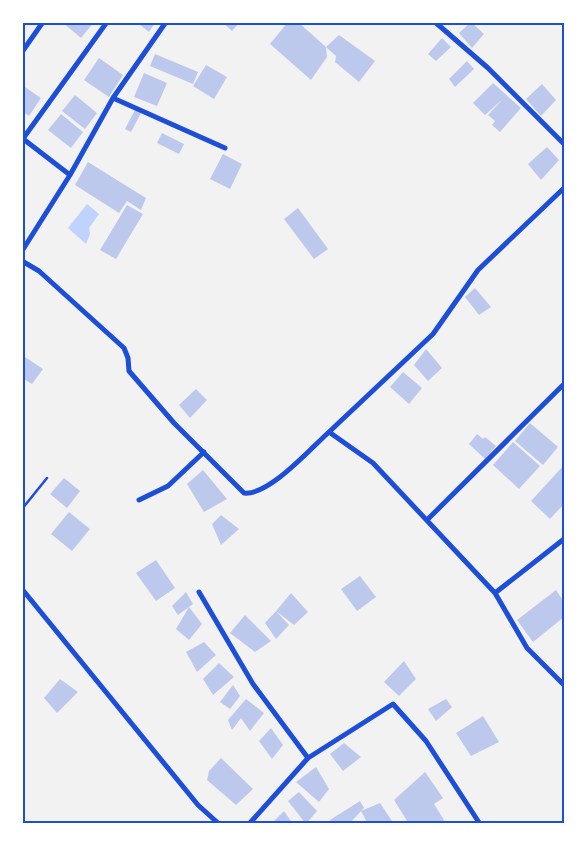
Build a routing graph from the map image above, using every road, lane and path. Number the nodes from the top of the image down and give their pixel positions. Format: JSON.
{"nodes":[{"id":1,"x":43,"y":22,"type":"edge"},
{"id":2,"x":107,"y":22,"type":"edge"},
{"id":3,"x":166,"y":22,"type":"edge"},
{"id":4,"x":435,"y":22,"type":"edge"},
{"id":5,"x":22,"y":52,"type":"edge"},
{"id":6,"x":113,"y":98,"type":"junction"},
{"id":7,"x":23,"y":139,"type":"edge"},
{"id":8,"x":564,"y":144,"type":"edge"},
{"id":9,"x":225,"y":148,"type":"dead end"},
{"id":10,"x":70,"y":175,"type":"junction"},
{"id":11,"x":564,"y":188,"type":"edge"},
{"id":12,"x":22,"y":251,"type":"edge"},
{"id":13,"x":22,"y":261,"type":"edge"},
{"id":14,"x":564,"y":384,"type":"edge"},
{"id":15,"x":329,"y":432,"type":"junction"},
{"id":16,"x":204,"y":452,"type":"junction"},
{"id":17,"x":47,"y":478,"type":"dead end"},
{"id":18,"x":139,"y":500,"type":"dead end"},
{"id":19,"x":22,"y":508,"type":"edge"},
{"id":20,"x":427,"y":520,"type":"junction"},
{"id":21,"x":564,"y":539,"type":"edge"},
{"id":22,"x":22,"y":589,"type":"edge"},
{"id":23,"x":199,"y":592,"type":"dead end"},
{"id":24,"x":496,"y":593,"type":"junction"},
{"id":25,"x":564,"y":685,"type":"edge"},
{"id":26,"x":308,"y":758,"type":"junction"},
{"id":27,"x":219,"y":824,"type":"edge"},
{"id":28,"x":249,"y":824,"type":"edge"},
{"id":29,"x":480,"y":824,"type":"edge"}],
"edges":[{"from":1,"to":5,"type":"street"},
{"from":2,"to":7,"type":"street"},
{"from":3,"to":6,"type":"street"},
{"from":4,"to":8,"type":"street"},
{"from":6,"to":9,"type":"street"},
{"from":6,"to":10,"type":"street"},
{"from":7,"to":10,"type":"street"},
{"from":10,"to":12,"type":"street"},
{"from":11,"to":15,"type":"street"},
{"from":13,"to":16,"type":"street"},
{"from":14,"to":20,"type":"street"},
{"from":15,"to":16,"type":"street"},
{"from":15,"to":20,"type":"street"},
{"from":16,"to":18,"type":"street"},
{"from":17,"to":19,"type":"path"},
{"from":20,"to":24,"type":"street"},
{"from":21,"to":24,"type":"street"},
{"from":22,"to":27,"type":"street"},
{"from":23,"to":26,"type":"street"},
{"from":24,"to":25,"type":"street"},
{"from":26,"to":28,"type":"street"},
{"from":26,"to":29,"type":"street"}]}
